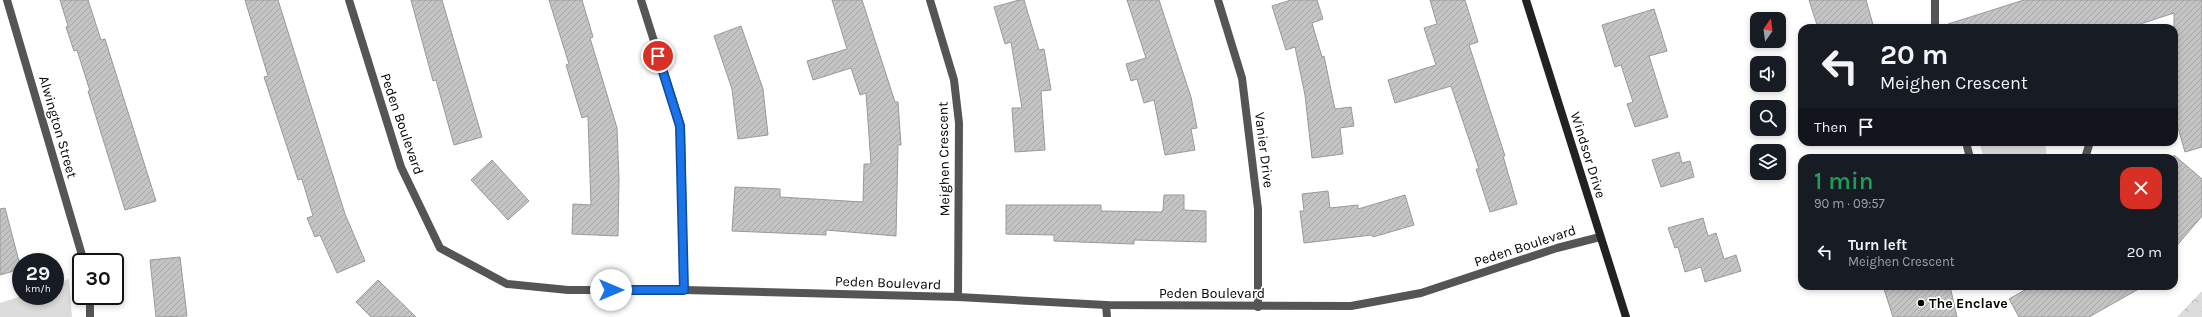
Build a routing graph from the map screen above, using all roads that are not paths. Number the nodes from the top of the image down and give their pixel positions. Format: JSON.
{"nodes":[{"id":1,"x":7,"y":0,"type":"edge"},
{"id":2,"x":349,"y":0,"type":"edge"},
{"id":3,"x":641,"y":0,"type":"edge"},
{"id":4,"x":930,"y":0,"type":"edge"},
{"id":5,"x":1218,"y":0,"type":"edge"},
{"id":6,"x":1526,"y":0,"type":"edge"},
{"id":7,"x":1935,"y":0,"type":"edge"},
{"id":8,"x":1935,"y":24,"type":"edge"},
{"id":9,"x":1600,"y":237,"type":"junction"},
{"id":10,"x":81,"y":253,"type":"edge"},
{"id":11,"x":684,"y":290,"type":"junction"},
{"id":12,"x":958,"y":298,"type":"junction"},
{"id":13,"x":90,"y":305,"type":"edge"},
{"id":14,"x":1106,"y":305,"type":"junction"},
{"id":15,"x":1258,"y":307,"type":"junction"},
{"id":16,"x":90,"y":317,"type":"edge"},
{"id":17,"x":1107,"y":317,"type":"edge"},
{"id":18,"x":1626,"y":317,"type":"edge"}],
"edges":[{"from":1,"to":10,"type":"street","name":"Alwington Street"},
{"from":2,"to":11,"type":"street","name":"Peden Boulevard"},
{"from":3,"to":11,"type":"street"},
{"from":4,"to":12,"type":"street","name":"Meighen Crescent"},
{"from":5,"to":15,"type":"street","name":"Vanier Drive"},
{"from":6,"to":9,"type":"street","name":"Windsor Drive"},
{"from":7,"to":8,"type":"street"},
{"from":9,"to":15,"type":"street","name":"Peden Boulevard"},
{"from":9,"to":18,"type":"street","name":"Windsor Drive"},
{"from":11,"to":12,"type":"street","name":"Peden Boulevard"},
{"from":12,"to":14,"type":"street","name":"Peden Boulevard"},
{"from":13,"to":16,"type":"street"},
{"from":14,"to":15,"type":"street","name":"Peden Boulevard"},
{"from":14,"to":17,"type":"street"}]}
